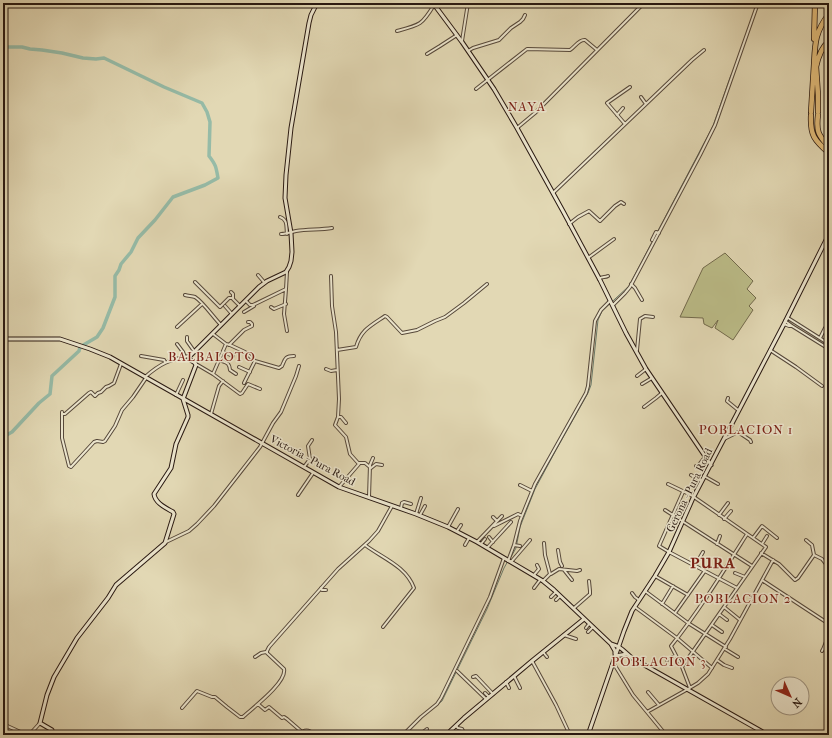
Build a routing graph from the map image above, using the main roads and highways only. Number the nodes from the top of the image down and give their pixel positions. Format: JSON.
{"nodes":[{"id":1,"x":815,"y":3,"type":"edge"},
{"id":2,"x":829,"y":14,"type":"edge"},
{"id":3,"x":829,"y":17,"type":"edge"},
{"id":4,"x":829,"y":40,"type":"edge"},
{"id":5,"x":815,"y":46,"type":"junction"},
{"id":6,"x":816,"y":67,"type":"junction"},
{"id":7,"x":821,"y":135,"type":"junction"},
{"id":8,"x":829,"y":143,"type":"edge"},
{"id":9,"x":829,"y":147,"type":"edge"},
{"id":10,"x":829,"y":153,"type":"edge"}],
"edges":[{"from":1,"to":5,"type":"highway"},
{"from":2,"to":5,"type":"highway"},
{"from":3,"to":6,"type":"highway"},
{"from":4,"to":6,"type":"highway"},
{"from":5,"to":10,"type":"highway"},
{"from":6,"to":7,"type":"highway"},
{"from":7,"to":8,"type":"highway"},
{"from":7,"to":9,"type":"highway"}]}
